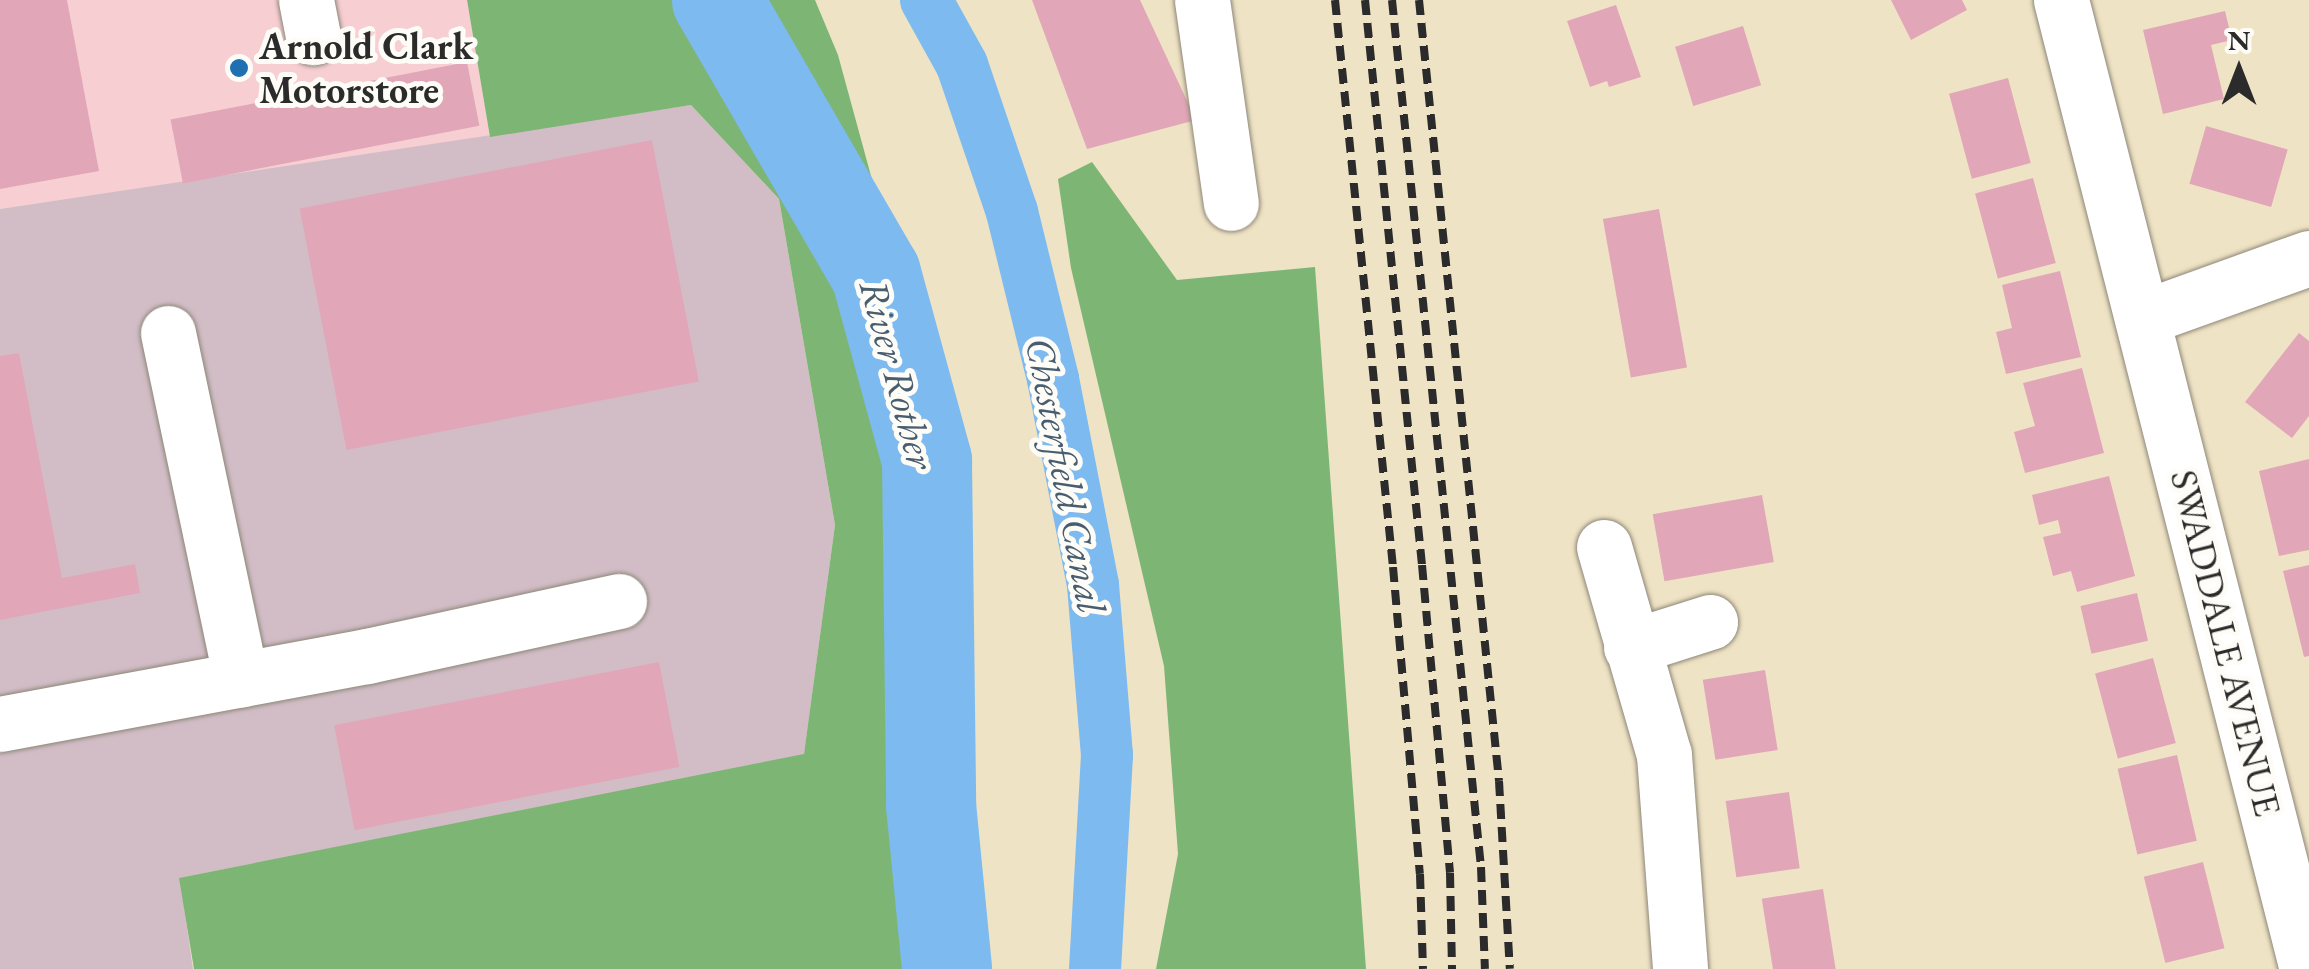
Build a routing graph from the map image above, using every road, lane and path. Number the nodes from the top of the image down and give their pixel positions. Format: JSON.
{"nodes":[{"id":1,"x":1202,"y":0,"type":"edge"},
{"id":2,"x":2061,"y":0,"type":"edge"},
{"id":3,"x":1232,"y":203,"type":"dead end"},
{"id":4,"x":2309,"y":258,"type":"edge"},
{"id":5,"x":2142,"y":318,"type":"junction"},
{"id":6,"x":168,"y":332,"type":"dead end"},
{"id":7,"x":1604,"y":547,"type":"dead end"},
{"id":8,"x":619,"y":600,"type":"dead end"},
{"id":9,"x":1710,"y":622,"type":"dead end"},
{"id":10,"x":1631,"y":647,"type":"junction"},
{"id":11,"x":241,"y":679,"type":"junction"},
{"id":12,"x":0,"y":724,"type":"edge"},
{"id":13,"x":1680,"y":969,"type":"edge"},
{"id":14,"x":2307,"y":969,"type":"edge"}],
"edges":[{"from":1,"to":3,"type":"street"},
{"from":2,"to":5,"type":"street","name":"SWADDALE AVENUE"},
{"from":4,"to":5,"type":"street"},
{"from":5,"to":14,"type":"street","name":"SWADDALE AVENUE"},
{"from":6,"to":11,"type":"street"},
{"from":7,"to":10,"type":"street"},
{"from":8,"to":11,"type":"street"},
{"from":9,"to":10,"type":"street"},
{"from":10,"to":13,"type":"street"},
{"from":11,"to":12,"type":"street"}]}
